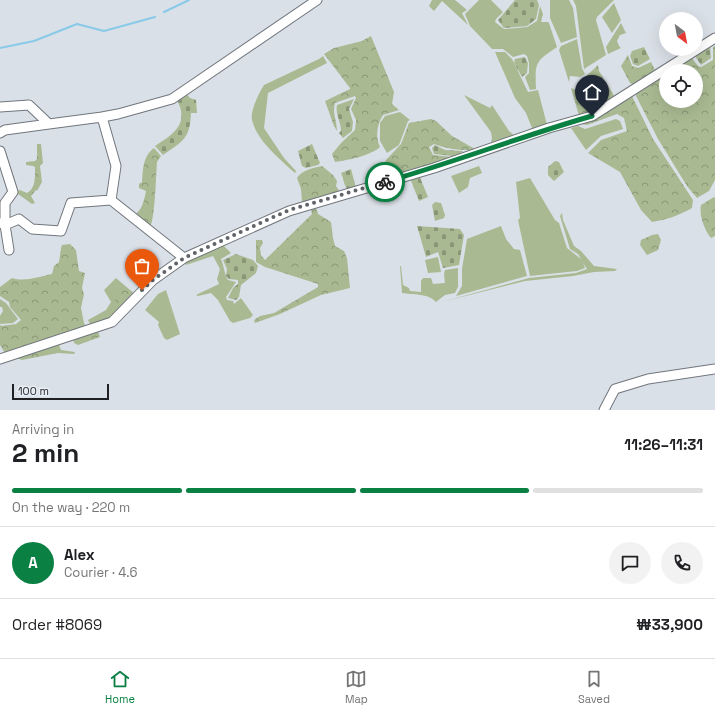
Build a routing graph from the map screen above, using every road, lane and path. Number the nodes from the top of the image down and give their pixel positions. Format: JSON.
{"nodes":[{"id":1,"x":317,"y":0,"type":"edge"},
{"id":2,"x":715,"y":38,"type":"edge"},
{"id":3,"x":0,"y":107,"type":"edge"},
{"id":4,"x":102,"y":117,"type":"junction"},
{"id":5,"x":49,"y":124,"type":"junction"},
{"id":6,"x":0,"y":133,"type":"edge"},
{"id":7,"x":0,"y":151,"type":"edge"},
{"id":8,"x":111,"y":200,"type":"junction"},
{"id":9,"x":2,"y":224,"type":"edge"},
{"id":10,"x":9,"y":250,"type":"dead end"},
{"id":11,"x":184,"y":258,"type":"junction"},
{"id":12,"x":0,"y":359,"type":"edge"},
{"id":13,"x":715,"y":370,"type":"edge"},
{"id":14,"x":604,"y":410,"type":"edge"}],
"edges":[{"from":1,"to":4,"type":"street"},
{"from":2,"to":11,"type":"street"},
{"from":3,"to":5,"type":"street"},
{"from":4,"to":5,"type":"street"},
{"from":4,"to":8,"type":"street"},
{"from":5,"to":6,"type":"street"},
{"from":7,"to":9,"type":"street"},
{"from":8,"to":9,"type":"street"},
{"from":8,"to":11,"type":"street"},
{"from":9,"to":10,"type":"street"},
{"from":11,"to":12,"type":"street"},
{"from":13,"to":14,"type":"street"}]}
